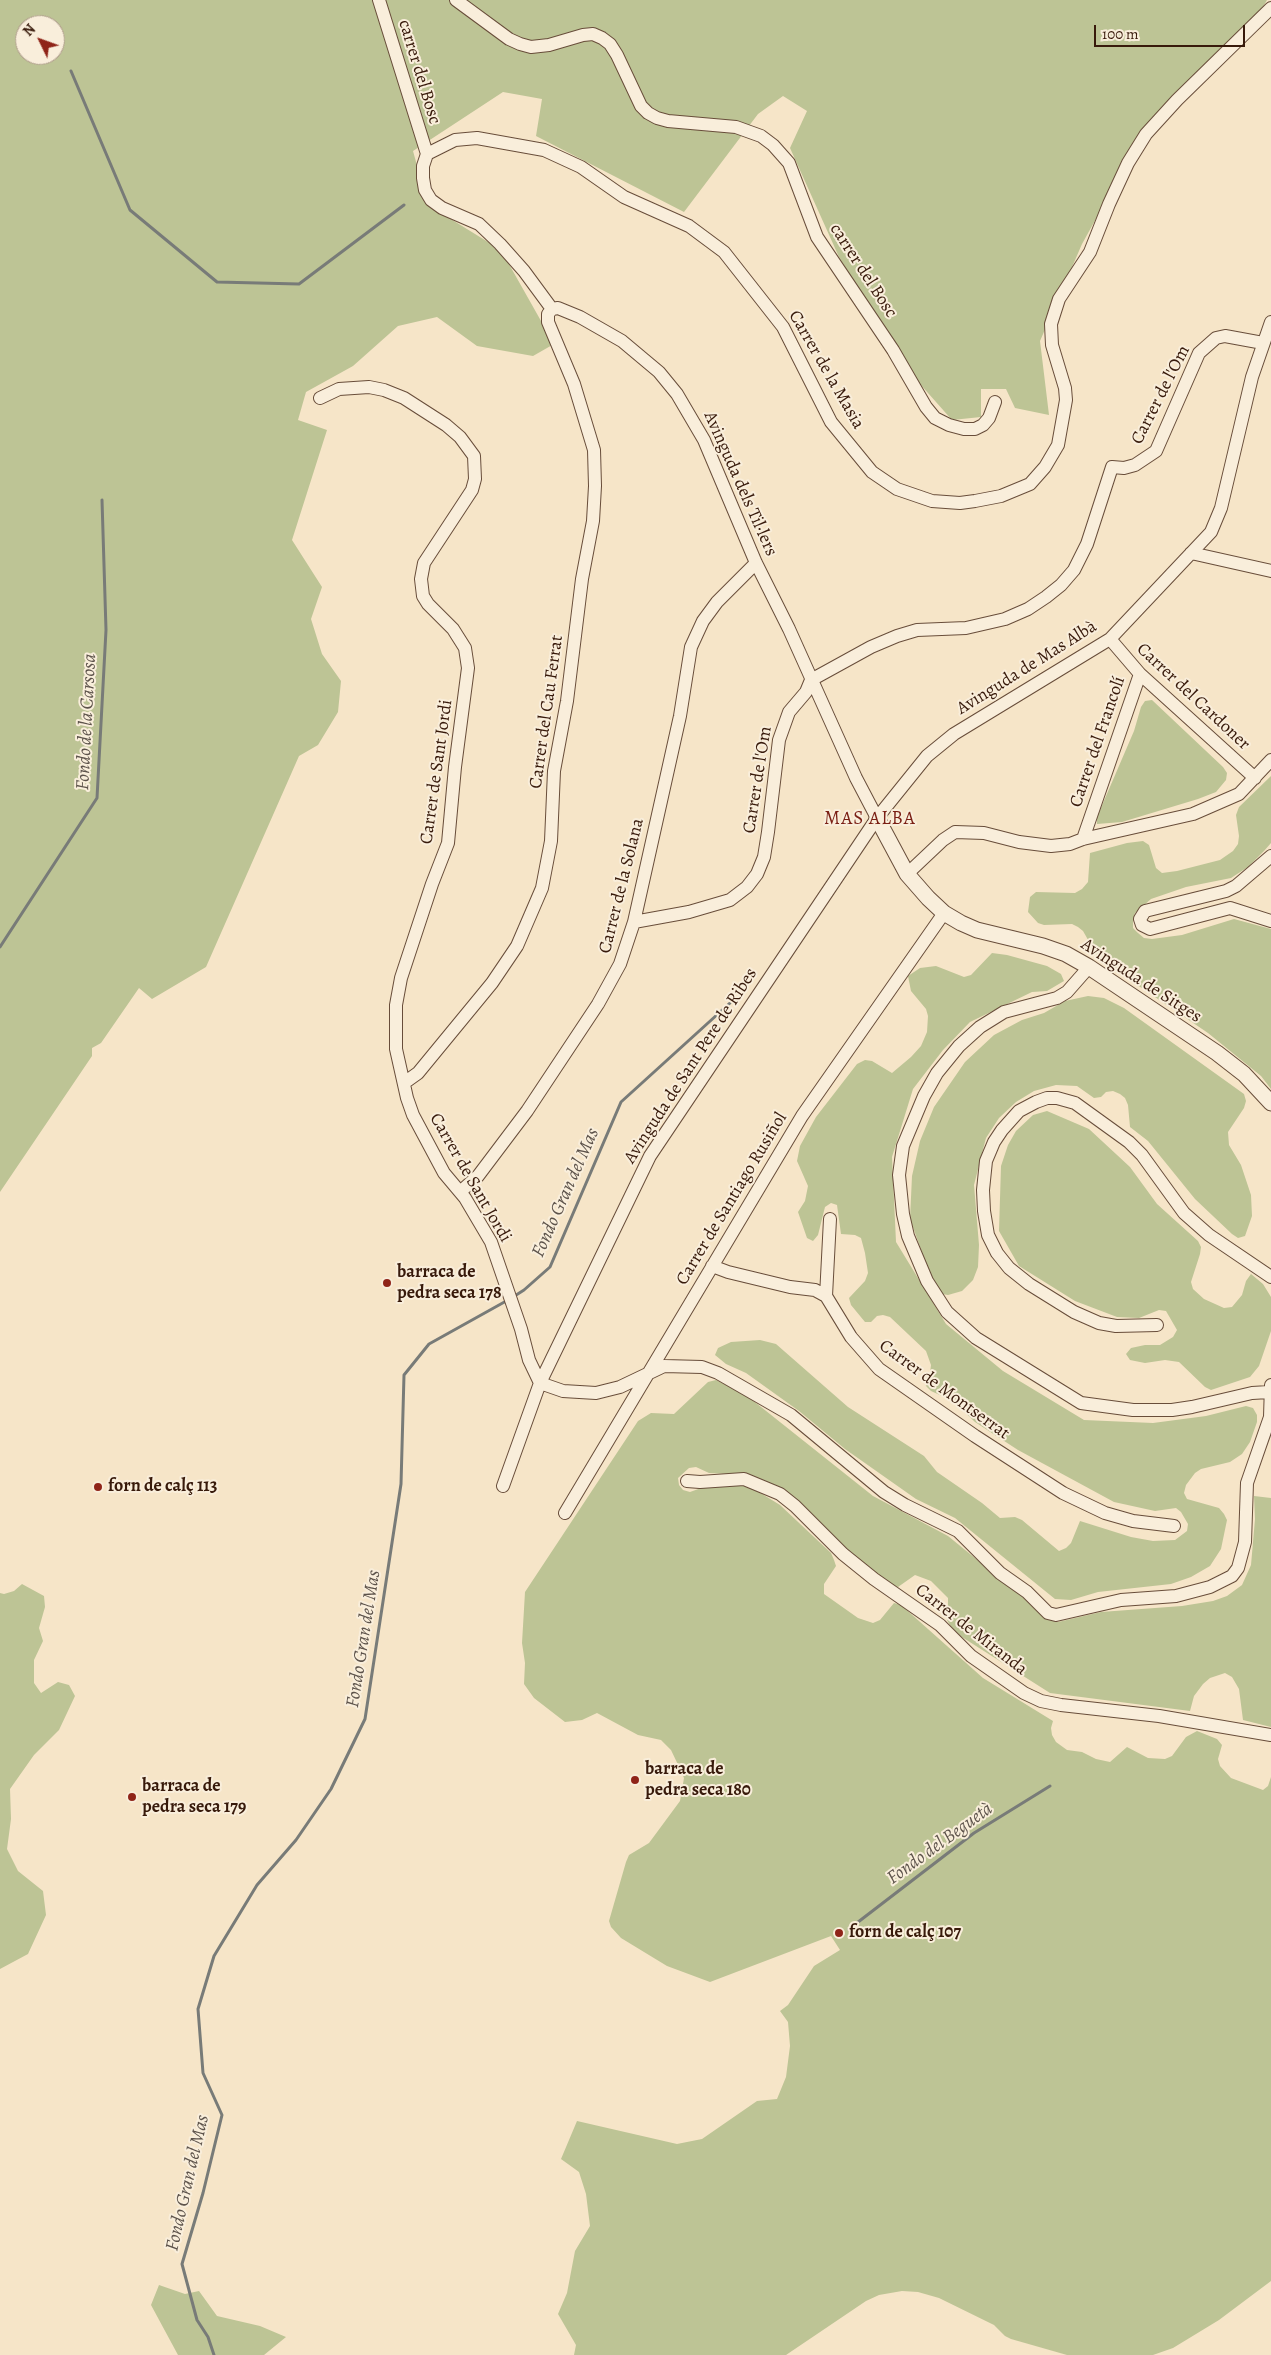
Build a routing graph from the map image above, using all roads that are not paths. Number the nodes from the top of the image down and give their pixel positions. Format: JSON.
{"nodes":[{"id":1,"x":379,"y":0,"type":"edge"},
{"id":2,"x":456,"y":0,"type":"edge"},
{"id":3,"x":1271,"y":8,"type":"edge"},
{"id":4,"x":427,"y":154,"type":"junction"},
{"id":5,"x":552,"y":309,"type":"junction"},
{"id":6,"x":1271,"y":322,"type":"edge"},
{"id":7,"x":1264,"y":350,"type":"edge"},
{"id":8,"x":320,"y":398,"type":"dead end"},
{"id":9,"x":995,"y":402,"type":"dead end"},
{"id":10,"x":1191,"y":553,"type":"junction"},
{"id":11,"x":756,"y":563,"type":"junction"},
{"id":12,"x":1271,"y":571,"type":"edge"},
{"id":13,"x":1110,"y":639,"type":"junction"},
{"id":14,"x":1140,"y":674,"type":"junction"},
{"id":15,"x":811,"y":680,"type":"junction"},
{"id":16,"x":1271,"y":760,"type":"edge"},
{"id":17,"x":1255,"y":778,"type":"junction"},
{"id":18,"x":877,"y":818,"type":"junction"},
{"id":19,"x":1083,"y":839,"type":"junction"},
{"id":20,"x":1271,"y":856,"type":"edge"},
{"id":21,"x":907,"y":874,"type":"junction"},
{"id":22,"x":1226,"y":891,"type":"junction"},
{"id":23,"x":1230,"y":908,"type":"junction"},
{"id":24,"x":944,"y":913,"type":"junction"},
{"id":25,"x":1271,"y":920,"type":"edge"},
{"id":26,"x":634,"y":922,"type":"junction"},
{"id":27,"x":1089,"y":966,"type":"junction"},
{"id":28,"x":404,"y":1083,"type":"junction"},
{"id":29,"x":1271,"y":1102,"type":"edge"},
{"id":30,"x":460,"y":1192,"type":"junction"},
{"id":31,"x":830,"y":1219,"type":"dead end"},
{"id":32,"x":712,"y":1266,"type":"junction"},
{"id":33,"x":1271,"y":1277,"type":"edge"},
{"id":34,"x":826,"y":1296,"type":"junction"},
{"id":35,"x":1157,"y":1325,"type":"dead end"},
{"id":36,"x":649,"y":1374,"type":"junction"},
{"id":37,"x":540,"y":1383,"type":"junction"},
{"id":38,"x":1270,"y":1389,"type":"edge"},
{"id":39,"x":687,"y":1481,"type":"dead end"},
{"id":40,"x":503,"y":1486,"type":"dead end"},
{"id":41,"x":565,"y":1513,"type":"dead end"},
{"id":42,"x":1174,"y":1526,"type":"dead end"},
{"id":43,"x":1271,"y":1735,"type":"edge"}],
"edges":[{"from":1,"to":4,"type":"street","name":"carrer del Bosc"},
{"from":2,"to":9,"type":"street","name":"carrer del Bosc"},
{"from":3,"to":4,"type":"street","name":"Carrer de la Masia"},
{"from":4,"to":5,"type":"street"},
{"from":5,"to":11,"type":"street","name":"Avinguda dels Til·lers"},
{"from":5,"to":28,"type":"street","name":"Carrer del Cau Ferrat"},
{"from":6,"to":7,"type":"street","name":"Avinguda de Mas Albà"},
{"from":7,"to":10,"type":"street","name":"Avinguda de Mas Albà"},
{"from":7,"to":15,"type":"street","name":"Carrer de l'Om"},
{"from":8,"to":28,"type":"street","name":"Carrer de Sant Jordi"},
{"from":10,"to":12,"type":"street"},
{"from":10,"to":13,"type":"street","name":"Avinguda de Mas Albà"},
{"from":11,"to":15,"type":"street","name":"Avinguda dels Til·lers"},
{"from":11,"to":26,"type":"street","name":"Carrer de la Solana"},
{"from":13,"to":14,"type":"street","name":"Carrer del Cardoner"},
{"from":13,"to":18,"type":"street","name":"Avinguda de Mas Albà"},
{"from":14,"to":17,"type":"street","name":"Carrer del Cardoner"},
{"from":14,"to":19,"type":"street","name":"Carrer del Francolí"},
{"from":15,"to":18,"type":"street","name":"Avinguda de Sitges"},
{"from":15,"to":26,"type":"street","name":"Carrer de l'Om"},
{"from":16,"to":17,"type":"street"},
{"from":17,"to":19,"type":"street"},
{"from":18,"to":21,"type":"street","name":"Avinguda de Sitges"},
{"from":18,"to":37,"type":"street","name":"Avinguda de Sant Pere de Ribes"},
{"from":19,"to":21,"type":"street"},
{"from":20,"to":22,"type":"street"},
{"from":21,"to":24,"type":"street","name":"Avinguda de Sitges"},
{"from":22,"to":23,"type":"street"},
{"from":22,"to":23,"type":"street"},
{"from":23,"to":25,"type":"street"},
{"from":24,"to":27,"type":"street","name":"Avinguda de Sitges"},
{"from":24,"to":32,"type":"street","name":"Carrer de Santiago Rusiñol"},
{"from":26,"to":30,"type":"street","name":"Carrer de la Solana"},
{"from":27,"to":29,"type":"street","name":"Avinguda de Sitges"},
{"from":27,"to":38,"type":"street"},
{"from":28,"to":30,"type":"street","name":"Carrer de Sant Jordi"},
{"from":30,"to":37,"type":"street","name":"Carrer de Sant Jordi"},
{"from":31,"to":34,"type":"street"},
{"from":32,"to":34,"type":"street"},
{"from":32,"to":36,"type":"street","name":"Carrer de Santiago Rusiñol"},
{"from":33,"to":35,"type":"street"},
{"from":34,"to":42,"type":"street","name":"Carrer de Montserrat"},
{"from":36,"to":37,"type":"street"},
{"from":36,"to":38,"type":"street"},
{"from":36,"to":41,"type":"street","name":"Carrer de Santiago Rusiñol"},
{"from":37,"to":40,"type":"street","name":"Avinguda de Sant Pere de Ribes"},
{"from":39,"to":43,"type":"street","name":"Carrer de Miranda"}]}
